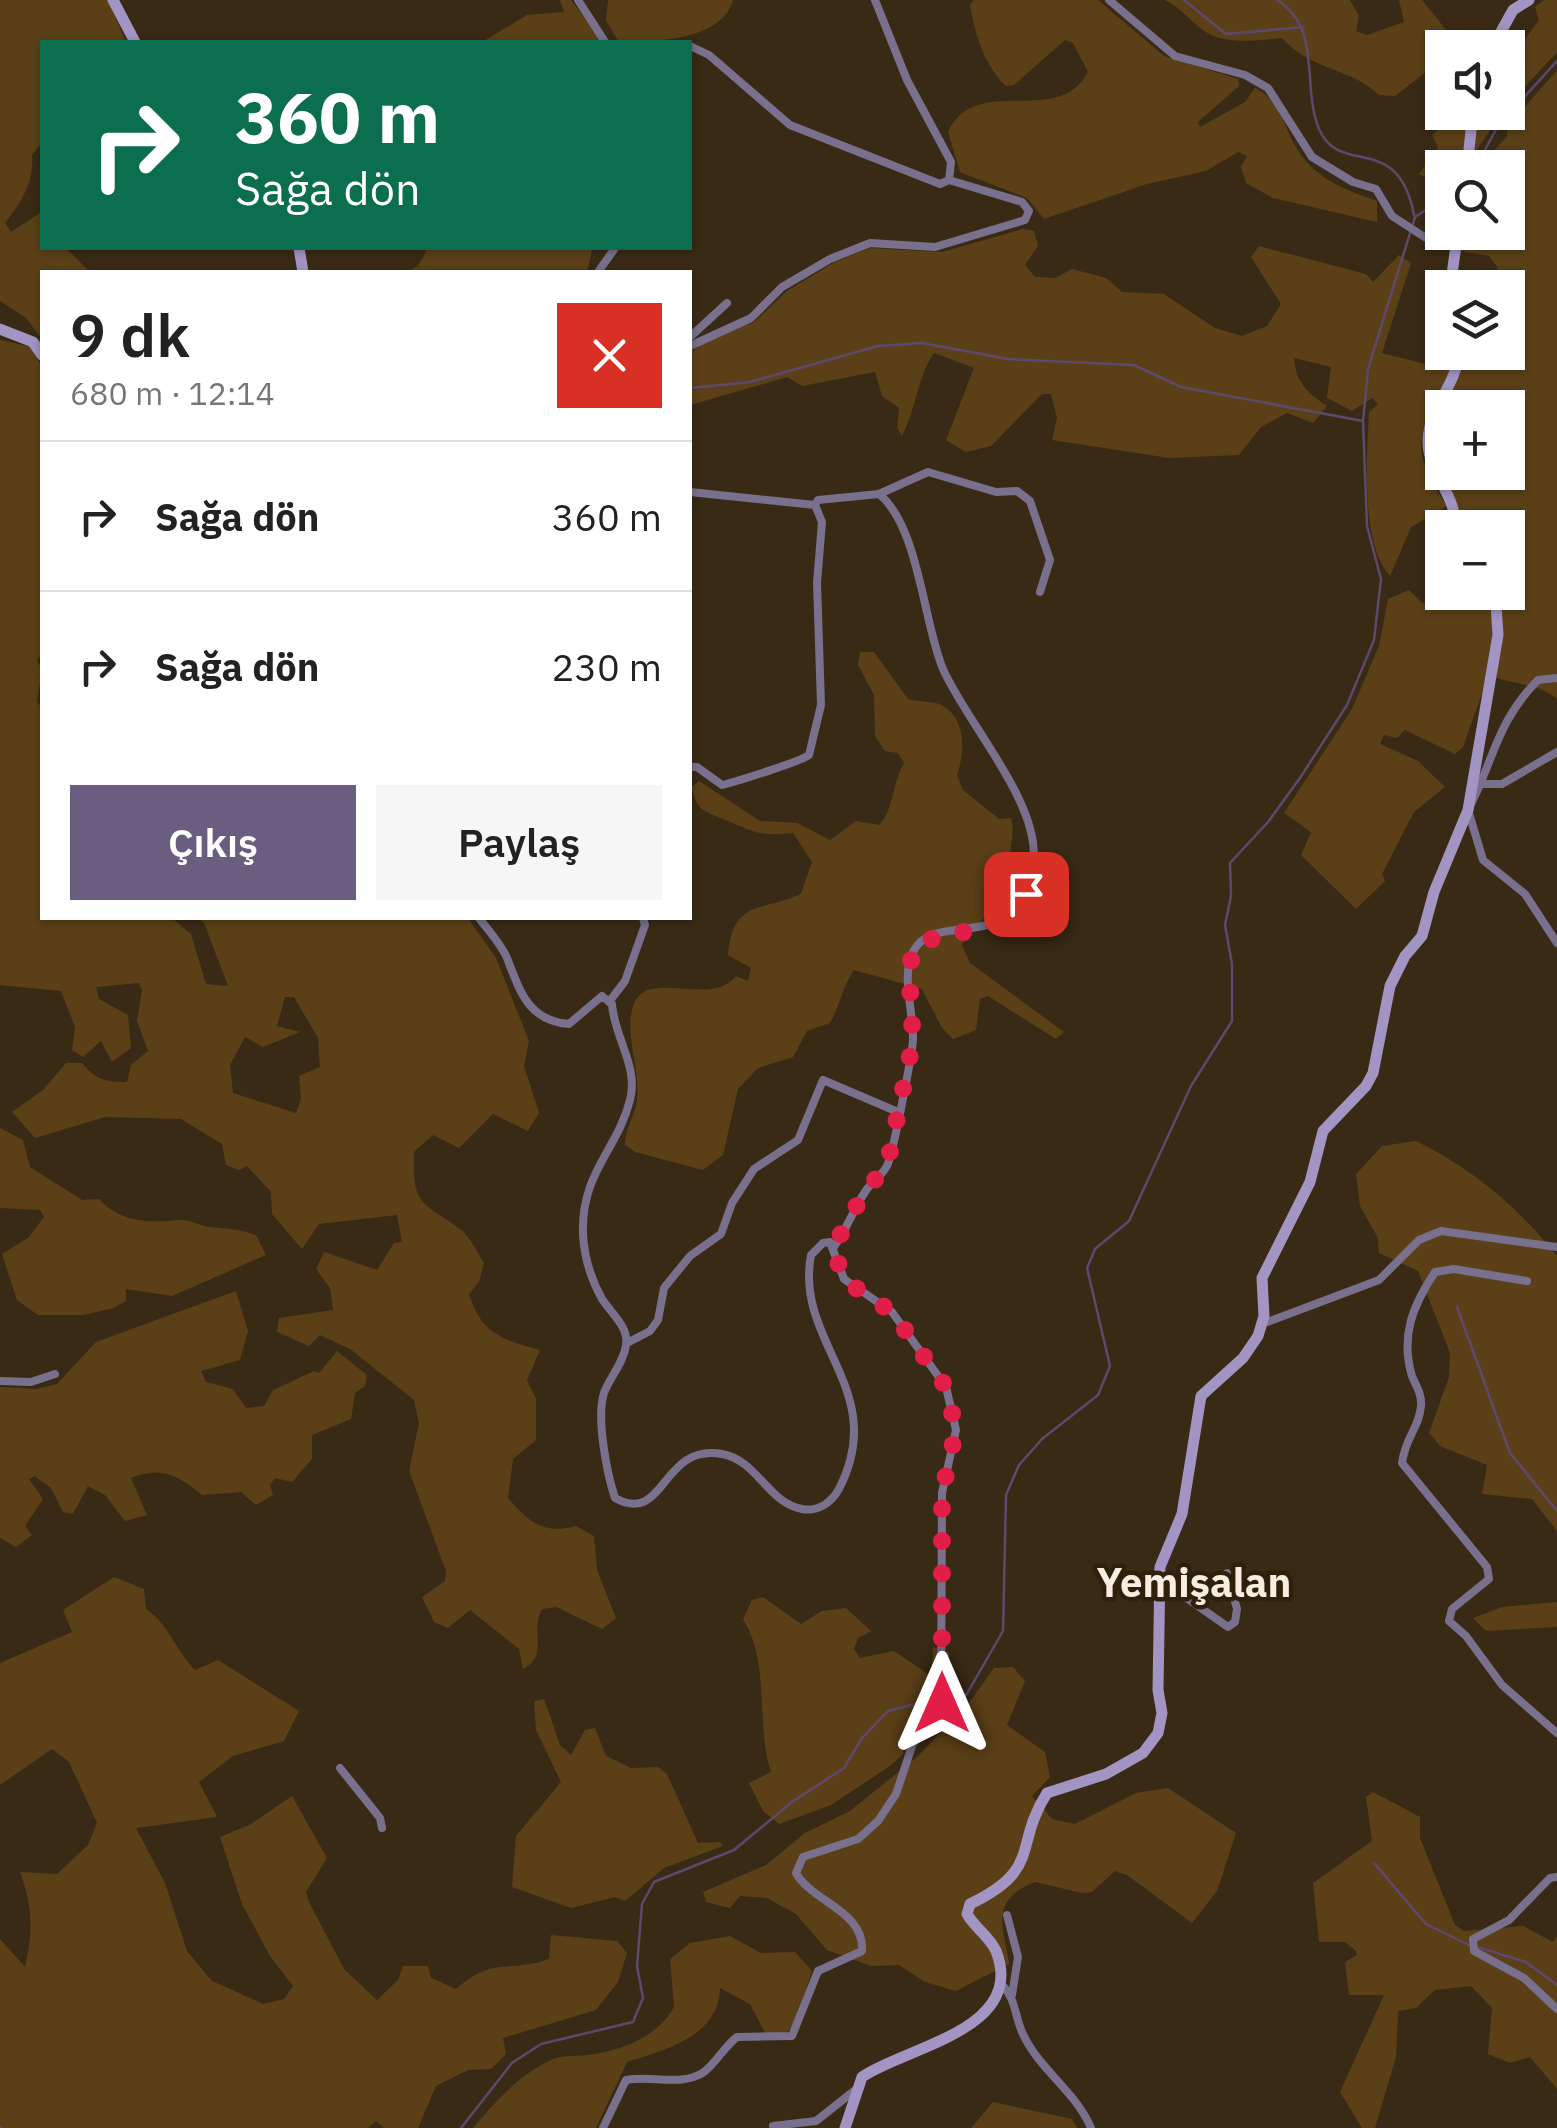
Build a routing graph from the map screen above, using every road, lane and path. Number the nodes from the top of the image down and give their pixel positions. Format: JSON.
{"nodes":[{"id":1,"x":113,"y":0,"type":"edge"},
{"id":2,"x":578,"y":0,"type":"edge"},
{"id":3,"x":875,"y":0,"type":"edge"},
{"id":4,"x":1109,"y":0,"type":"edge"},
{"id":5,"x":1528,"y":0,"type":"edge"},
{"id":6,"x":1502,"y":30,"type":"edge"},
{"id":7,"x":134,"y":40,"type":"edge"},
{"id":8,"x":604,"y":40,"type":"edge"},
{"id":9,"x":692,"y":47,"type":"edge"},
{"id":10,"x":949,"y":180,"type":"junction"},
{"id":11,"x":1425,"y":238,"type":"edge"},
{"id":12,"x":727,"y":303,"type":"dead end"},
{"id":13,"x":0,"y":329,"type":"edge"},
{"id":14,"x":692,"y":335,"type":"edge"},
{"id":15,"x":692,"y":345,"type":"edge"},
{"id":16,"x":40,"y":352,"type":"edge"},
{"id":17,"x":1455,"y":370,"type":"edge"},
{"id":18,"x":692,"y":492,"type":"edge"},
{"id":19,"x":879,"y":494,"type":"junction"},
{"id":20,"x":815,"y":506,"type":"junction"},
{"id":21,"x":1456,"y":510,"type":"edge"},
{"id":22,"x":1040,"y":592,"type":"dead end"},
{"id":23,"x":1496,"y":610,"type":"edge"},
{"id":24,"x":1557,"y":678,"type":"edge"},
{"id":25,"x":1557,"y":752,"type":"edge"},
{"id":26,"x":692,"y":767,"type":"edge"},
{"id":27,"x":1482,"y":784,"type":"junction"},
{"id":28,"x":1468,"y":810,"type":"junction"},
{"id":29,"x":480,"y":920,"type":"edge"},
{"id":30,"x":644,"y":920,"type":"edge"},
{"id":31,"x":1557,"y":943,"type":"edge"},
{"id":32,"x":609,"y":1002,"type":"junction"},
{"id":33,"x":898,"y":1112,"type":"junction"},
{"id":34,"x":1557,"y":1247,"type":"edge"},
{"id":35,"x":833,"y":1248,"type":"junction"},
{"id":36,"x":1527,"y":1281,"type":"dead end"},
{"id":37,"x":1262,"y":1324,"type":"junction"},
{"id":38,"x":627,"y":1343,"type":"junction"},
{"id":39,"x":54,"y":1374,"type":"dead end"},
{"id":40,"x":0,"y":1381,"type":"edge"},
{"id":41,"x":1227,"y":1573,"type":"dead end"},
{"id":42,"x":1161,"y":1592,"type":"junction"},
{"id":43,"x":1557,"y":1733,"type":"edge"},
{"id":44,"x":340,"y":1768,"type":"dead end"},
{"id":45,"x":382,"y":1828,"type":"dead end"},
{"id":46,"x":1557,"y":1877,"type":"edge"},
{"id":47,"x":1007,"y":1915,"type":"dead end"},
{"id":48,"x":1000,"y":1983,"type":"junction"},
{"id":49,"x":1012,"y":1995,"type":"junction"},
{"id":50,"x":1557,"y":2009,"type":"edge"},
{"id":51,"x":861,"y":2084,"type":"junction"},
{"id":52,"x":773,"y":2126,"type":"edge"},
{"id":53,"x":604,"y":2128,"type":"edge"},
{"id":54,"x":846,"y":2128,"type":"edge"},
{"id":55,"x":1092,"y":2128,"type":"edge"}],
"edges":[{"from":1,"to":7,"type":"street"},
{"from":2,"to":8,"type":"street"},
{"from":3,"to":10,"type":"street"},
{"from":4,"to":11,"type":"street"},
{"from":5,"to":6,"type":"street"},
{"from":9,"to":10,"type":"street"},
{"from":10,"to":15,"type":"street"},
{"from":12,"to":14,"type":"street"},
{"from":13,"to":16,"type":"street"},
{"from":17,"to":21,"type":"street"},
{"from":18,"to":20,"type":"street"},
{"from":19,"to":20,"type":"street"},
{"from":19,"to":22,"type":"street"},
{"from":19,"to":33,"type":"street"},
{"from":20,"to":26,"type":"street"},
{"from":23,"to":28,"type":"street"},
{"from":24,"to":27,"type":"street"},
{"from":25,"to":27,"type":"street"},
{"from":27,"to":28,"type":"street"},
{"from":28,"to":31,"type":"street"},
{"from":28,"to":37,"type":"street"},
{"from":29,"to":32,"type":"street"},
{"from":30,"to":32,"type":"street"},
{"from":32,"to":38,"type":"street"},
{"from":33,"to":35,"type":"street"},
{"from":33,"to":38,"type":"street"},
{"from":34,"to":37,"type":"street"},
{"from":35,"to":38,"type":"street"},
{"from":35,"to":53,"type":"street"},
{"from":36,"to":43,"type":"street"},
{"from":37,"to":42,"type":"street"},
{"from":39,"to":40,"type":"street"},
{"from":41,"to":42,"type":"street"},
{"from":42,"to":48,"type":"street"},
{"from":44,"to":45,"type":"street"},
{"from":46,"to":50,"type":"street"},
{"from":47,"to":49,"type":"street"},
{"from":48,"to":49,"type":"street"},
{"from":48,"to":51,"type":"street"},
{"from":49,"to":55,"type":"street"},
{"from":51,"to":52,"type":"street"},
{"from":51,"to":54,"type":"street"}]}
